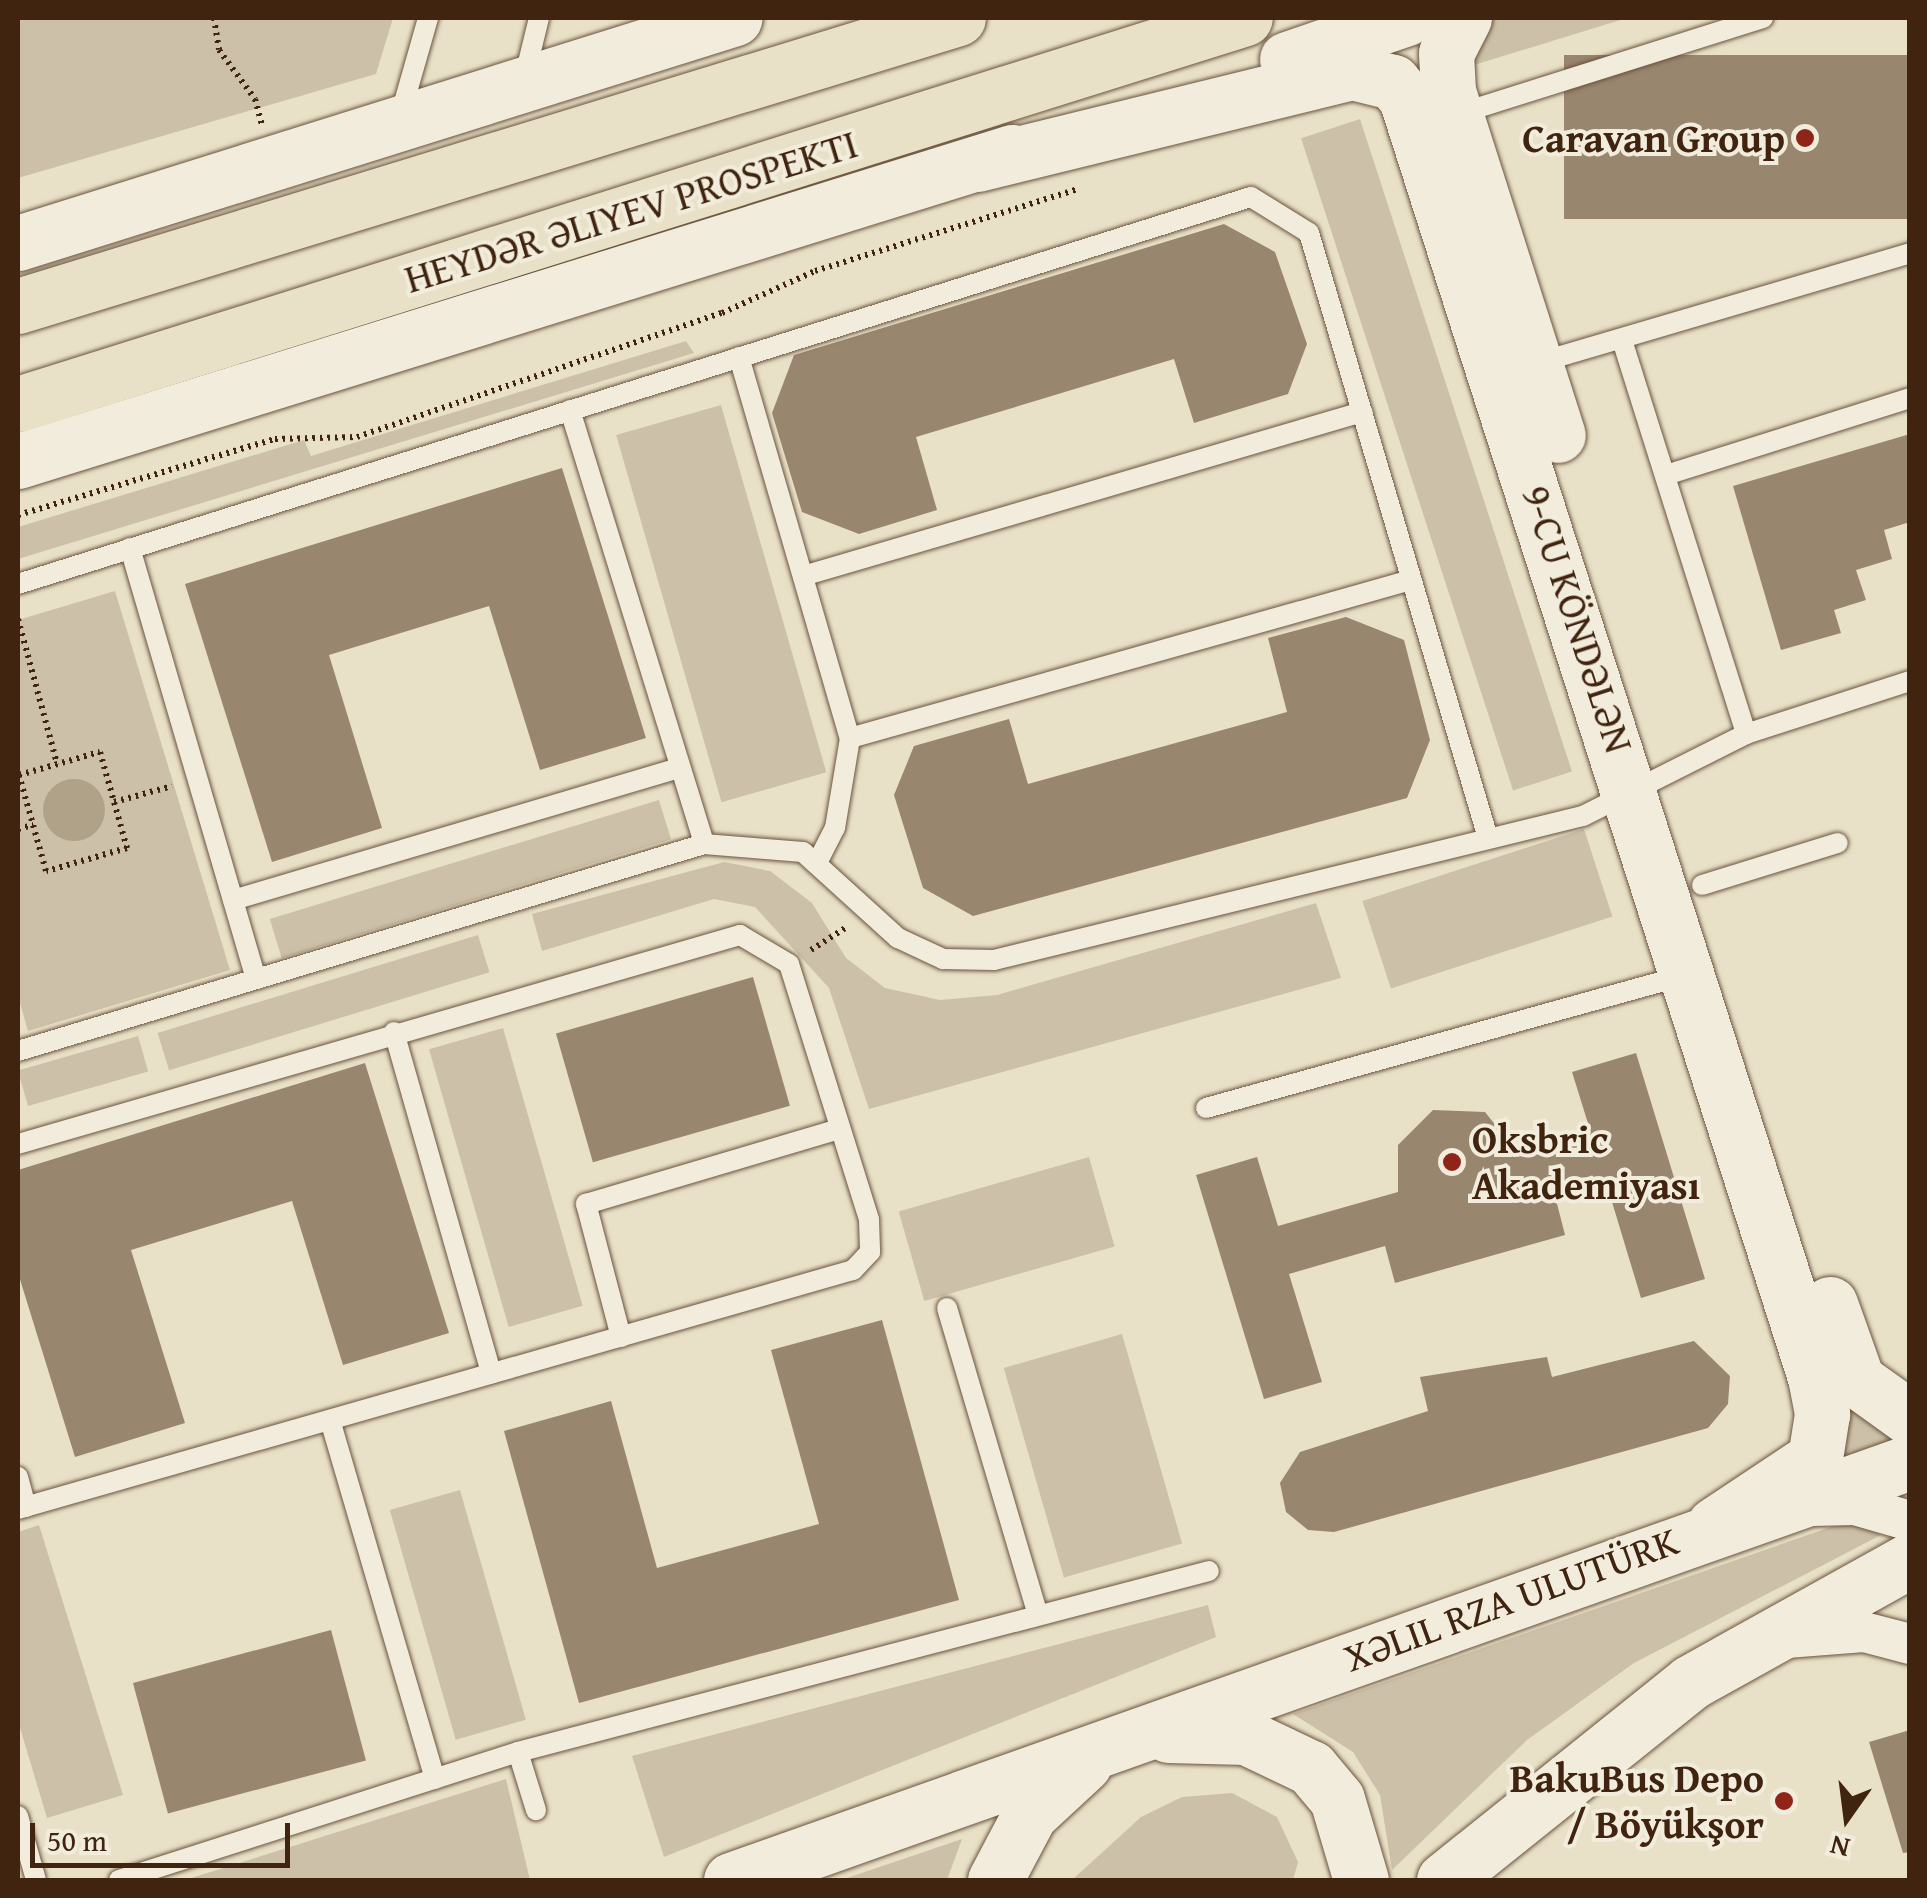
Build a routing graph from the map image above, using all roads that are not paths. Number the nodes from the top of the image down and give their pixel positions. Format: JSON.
{"nodes":[{"id":1,"x":428,"y":18,"type":"edge"},
{"id":2,"x":539,"y":18,"type":"edge"},
{"id":3,"x":735,"y":18,"type":"edge"},
{"id":4,"x":958,"y":18,"type":"edge"},
{"id":5,"x":1245,"y":18,"type":"edge"},
{"id":6,"x":1407,"y":18,"type":"edge"},
{"id":7,"x":1464,"y":18,"type":"edge"},
{"id":8,"x":1763,"y":18,"type":"edge"},
{"id":9,"x":522,"y":85,"type":"junction"},
{"id":10,"x":1437,"y":122,"type":"junction"},
{"id":11,"x":393,"y":128,"type":"junction"},
{"id":12,"x":976,"y":164,"type":"junction"},
{"id":13,"x":18,"y":243,"type":"edge"},
{"id":14,"x":1910,"y":253,"type":"edge"},
{"id":15,"x":18,"y":306,"type":"edge"},
{"id":16,"x":1622,"y":340,"type":"junction"},
{"id":17,"x":739,"y":358,"type":"junction"},
{"id":18,"x":1535,"y":364,"type":"junction"},
{"id":19,"x":1910,"y":398,"type":"edge"},
{"id":20,"x":18,"y":404,"type":"edge"},
{"id":21,"x":570,"y":410,"type":"junction"},
{"id":22,"x":1362,"y":412,"type":"junction"},
{"id":23,"x":18,"y":461,"type":"edge"},
{"id":24,"x":1666,"y":474,"type":"junction"},
{"id":25,"x":130,"y":548,"type":"junction"},
{"id":26,"x":803,"y":576,"type":"junction"},
{"id":27,"x":1411,"y":580,"type":"junction"},
{"id":28,"x":18,"y":584,"type":"edge"},
{"id":29,"x":1910,"y":681,"type":"edge"},
{"id":30,"x":1746,"y":734,"type":"junction"},
{"id":31,"x":850,"y":738,"type":"junction"},
{"id":32,"x":680,"y":768,"type":"junction"},
{"id":33,"x":1649,"y":782,"type":"junction"},
{"id":34,"x":1488,"y":838,"type":"junction"},
{"id":35,"x":1838,"y":843,"type":"dead end"},
{"id":36,"x":704,"y":844,"type":"junction"},
{"id":37,"x":816,"y":863,"type":"junction"},
{"id":38,"x":1702,"y":885,"type":"junction"},
{"id":39,"x":233,"y":900,"type":"junction"},
{"id":40,"x":1690,"y":974,"type":"junction"},
{"id":41,"x":256,"y":978,"type":"junction"},
{"id":42,"x":394,"y":1032,"type":"junction"},
{"id":43,"x":18,"y":1050,"type":"edge"},
{"id":44,"x":1206,"y":1108,"type":"dead end"},
{"id":45,"x":840,"y":1129,"type":"junction"},
{"id":46,"x":18,"y":1144,"type":"edge"},
{"id":47,"x":947,"y":1308,"type":"dead end"},
{"id":48,"x":621,"y":1336,"type":"junction"},
{"id":49,"x":492,"y":1373,"type":"junction"},
{"id":50,"x":1910,"y":1418,"type":"edge"},
{"id":51,"x":330,"y":1420,"type":"junction"},
{"id":52,"x":1910,"y":1462,"type":"edge"},
{"id":53,"x":18,"y":1477,"type":"edge"},
{"id":54,"x":22,"y":1508,"type":"edge"},
{"id":55,"x":1910,"y":1521,"type":"edge"},
{"id":56,"x":1714,"y":1525,"type":"junction"},
{"id":57,"x":1910,"y":1560,"type":"edge"},
{"id":58,"x":1210,"y":1571,"type":"dead end"},
{"id":59,"x":1038,"y":1616,"type":"junction"},
{"id":60,"x":1910,"y":1644,"type":"edge"},
{"id":61,"x":1739,"y":1649,"type":"junction"},
{"id":62,"x":1116,"y":1742,"type":"junction"},
{"id":63,"x":518,"y":1752,"type":"junction"},
{"id":64,"x":434,"y":1779,"type":"junction"},
{"id":65,"x":536,"y":1810,"type":"dead end"},
{"id":66,"x":18,"y":1816,"type":"edge"},
{"id":67,"x":36,"y":1880,"type":"edge"},
{"id":68,"x":120,"y":1880,"type":"edge"},
{"id":69,"x":731,"y":1880,"type":"edge"},
{"id":70,"x":995,"y":1880,"type":"edge"},
{"id":71,"x":1361,"y":1880,"type":"edge"},
{"id":72,"x":1444,"y":1880,"type":"edge"}],
"edges":[{"from":1,"to":11,"type":"lane"},
{"from":2,"to":9,"type":"lane"},
{"from":3,"to":9,"type":"main road"},
{"from":4,"to":15,"type":"highway"},
{"from":5,"to":20,"type":"highway","name":"HEYDƏR ƏLIYEV PROSPEKTI"},
{"from":6,"to":12,"type":"main road"},
{"from":7,"to":10,"type":"main road","name":"9-CU KÖNDƏLƏN"},
{"from":8,"to":10,"type":"lane"},
{"from":9,"to":11,"type":"main road"},
{"from":10,"to":12,"type":"main road","name":"9-CU KÖNDƏLƏN"},
{"from":10,"to":18,"type":"main road","name":"9-CU KÖNDƏLƏN"},
{"from":10,"to":33,"type":"main road","name":"9-CU KÖNDƏLƏN"},
{"from":11,"to":13,"type":"main road"},
{"from":12,"to":23,"type":"main road"},
{"from":14,"to":16,"type":"lane"},
{"from":16,"to":18,"type":"lane"},
{"from":16,"to":24,"type":"lane"},
{"from":17,"to":21,"type":"lane"},
{"from":17,"to":22,"type":"lane"},
{"from":17,"to":26,"type":"lane"},
{"from":18,"to":33,"type":"main road","name":"9-CU KÖNDƏLƏN"},
{"from":19,"to":24,"type":"lane"},
{"from":21,"to":25,"type":"lane"},
{"from":21,"to":32,"type":"lane"},
{"from":22,"to":26,"type":"lane"},
{"from":22,"to":27,"type":"lane"},
{"from":24,"to":30,"type":"lane"},
{"from":25,"to":28,"type":"lane"},
{"from":25,"to":39,"type":"lane"},
{"from":26,"to":31,"type":"lane"},
{"from":27,"to":31,"type":"lane"},
{"from":27,"to":34,"type":"lane"},
{"from":29,"to":30,"type":"lane"},
{"from":30,"to":33,"type":"lane"},
{"from":31,"to":37,"type":"lane"},
{"from":32,"to":36,"type":"lane"},
{"from":32,"to":39,"type":"lane"},
{"from":33,"to":34,"type":"lane"},
{"from":33,"to":38,"type":"main road","name":"9-CU KÖNDƏLƏN"},
{"from":33,"to":40,"type":"main road","name":"9-CU KÖNDƏLƏN"},
{"from":34,"to":37,"type":"lane"},
{"from":35,"to":38,"type":"lane"},
{"from":36,"to":37,"type":"lane"},
{"from":36,"to":41,"type":"lane"},
{"from":38,"to":50,"type":"main road","name":"9-CU KÖNDƏLƏN"},
{"from":39,"to":41,"type":"lane"},
{"from":40,"to":44,"type":"lane"},
{"from":40,"to":56,"type":"main road","name":"9-CU KÖNDƏLƏN"},
{"from":41,"to":43,"type":"lane"},
{"from":42,"to":45,"type":"lane"},
{"from":42,"to":46,"type":"lane"},
{"from":42,"to":49,"type":"lane"},
{"from":45,"to":48,"type":"lane"},
{"from":45,"to":48,"type":"lane"},
{"from":47,"to":59,"type":"lane"},
{"from":48,"to":49,"type":"lane"},
{"from":49,"to":51,"type":"lane"},
{"from":51,"to":54,"type":"lane"},
{"from":51,"to":64,"type":"lane"},
{"from":52,"to":56,"type":"main road","name":"XƏLIL RZA ULUTÜRK"},
{"from":53,"to":54,"type":"lane"},
{"from":55,"to":56,"type":"street"},
{"from":56,"to":62,"type":"main road","name":"XƏLIL RZA ULUTÜRK"},
{"from":57,"to":61,"type":"main road"},
{"from":58,"to":59,"type":"lane"},
{"from":59,"to":63,"type":"lane"},
{"from":60,"to":61,"type":"street"},
{"from":61,"to":72,"type":"main road"},
{"from":62,"to":69,"type":"main road"},
{"from":62,"to":70,"type":"main road"},
{"from":62,"to":71,"type":"main road"},
{"from":63,"to":64,"type":"lane"},
{"from":63,"to":65,"type":"lane"},
{"from":64,"to":68,"type":"lane"},
{"from":66,"to":67,"type":"lane"}]}
